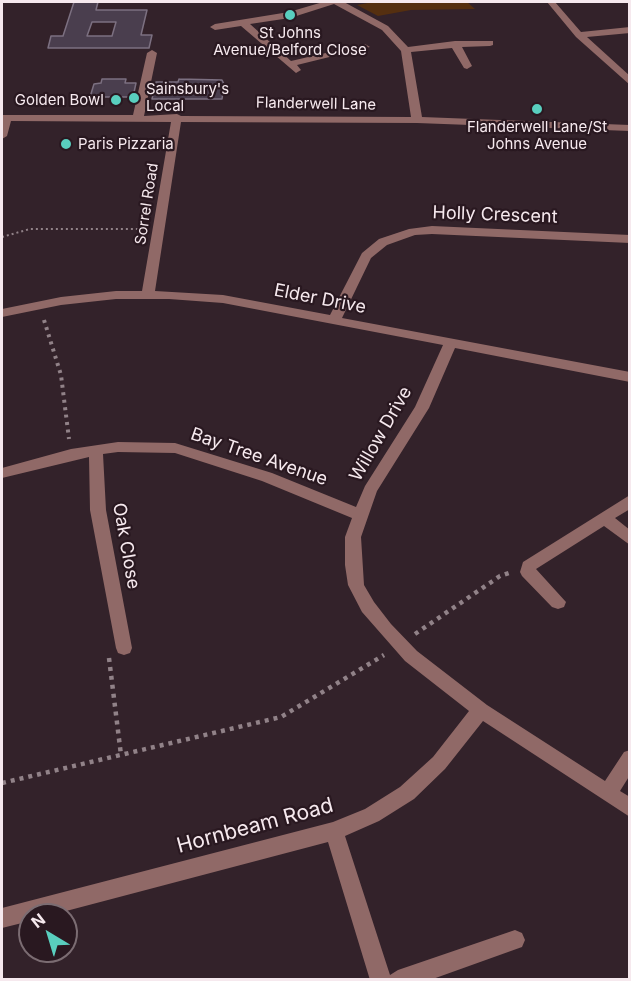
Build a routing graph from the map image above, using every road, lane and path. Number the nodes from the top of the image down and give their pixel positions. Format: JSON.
{"nodes":[{"id":1,"x":330,"y":2,"type":"edge"},
{"id":2,"x":338,"y":2,"type":"edge"},
{"id":3,"x":551,"y":2,"type":"edge"},
{"id":4,"x":243,"y":23,"type":"junction"},
{"id":5,"x":215,"y":27,"type":"dead end"},
{"id":6,"x":630,"y":30,"type":"edge"},
{"id":7,"x":579,"y":35,"type":"junction"},
{"id":8,"x":455,"y":44,"type":"junction"},
{"id":9,"x":490,"y":44,"type":"dead end"},
{"id":10,"x":365,"y":47,"type":"dead end"},
{"id":11,"x":406,"y":50,"type":"junction"},
{"id":12,"x":152,"y":53,"type":"dead end"},
{"id":13,"x":467,"y":66,"type":"dead end"},
{"id":14,"x":630,"y":82,"type":"edge"},
{"id":15,"x":177,"y":117,"type":"junction"},
{"id":16,"x":4,"y":118,"type":"edge"},
{"id":17,"x":138,"y":118,"type":"junction"},
{"id":18,"x":417,"y":120,"type":"junction"},
{"id":19,"x":630,"y":128,"type":"edge"},
{"id":20,"x":2,"y":136,"type":"edge"},
{"id":21,"x":158,"y":229,"type":"junction"},
{"id":22,"x":2,"y":237,"type":"edge"},
{"id":23,"x":630,"y":239,"type":"edge"},
{"id":24,"x":148,"y":295,"type":"junction"},
{"id":25,"x":39,"y":305,"type":"junction"},
{"id":26,"x":2,"y":313,"type":"edge"},
{"id":27,"x":334,"y":321,"type":"junction"},
{"id":28,"x":451,"y":342,"type":"junction"},
{"id":29,"x":630,"y":377,"type":"edge"},
{"id":30,"x":96,"y":451,"type":"junction"},
{"id":31,"x":71,"y":454,"type":"junction"},
{"id":32,"x":2,"y":473,"type":"edge"},
{"id":33,"x":630,"y":501,"type":"edge"},
{"id":34,"x":360,"y":515,"type":"junction"},
{"id":35,"x":604,"y":517,"type":"junction"},
{"id":36,"x":630,"y":538,"type":"edge"},
{"id":37,"x":529,"y":566,"type":"junction"},
{"id":38,"x":558,"y":602,"type":"dead end"},
{"id":39,"x":399,"y":645,"type":"junction"},
{"id":40,"x":124,"y":648,"type":"joint"},
{"id":41,"x":481,"y":710,"type":"junction"},
{"id":42,"x":121,"y":755,"type":"junction"},
{"id":43,"x":630,"y":758,"type":"edge"},
{"id":44,"x":2,"y":783,"type":"edge"},
{"id":45,"x":608,"y":793,"type":"junction"},
{"id":46,"x":630,"y":808,"type":"edge"},
{"id":47,"x":334,"y":831,"type":"junction"},
{"id":48,"x":2,"y":918,"type":"edge"},
{"id":49,"x":514,"y":940,"type":"dead end"},
{"id":50,"x":381,"y":980,"type":"edge"},
{"id":51,"x":398,"y":980,"type":"edge"}],
"edges":[{"from":1,"to":4,"type":"street"},
{"from":2,"to":11,"type":"street"},
{"from":3,"to":7,"type":"street"},
{"from":4,"to":5,"type":"street"},
{"from":4,"to":10,"type":"street"},
{"from":6,"to":7,"type":"street"},
{"from":7,"to":14,"type":"street"},
{"from":8,"to":9,"type":"street"},
{"from":8,"to":11,"type":"street"},
{"from":8,"to":13,"type":"street"},
{"from":11,"to":18,"type":"street"},
{"from":12,"to":17,"type":"street"},
{"from":15,"to":17,"type":"street","name":"Flanderwell Lane"},
{"from":15,"to":18,"type":"street","name":"Flanderwell Lane"},
{"from":15,"to":21,"type":"street","name":"Sorrel Road"},
{"from":16,"to":17,"type":"street","name":"Flanderwell Lane"},
{"from":16,"to":20,"type":"street"},
{"from":18,"to":19,"type":"street","name":"Flanderwell Lane"},
{"from":21,"to":22,"type":"path"},
{"from":21,"to":24,"type":"street","name":"Sorrel Road"},
{"from":23,"to":27,"type":"street","name":"Holly Crescent"},
{"from":24,"to":25,"type":"street","name":"Elder Drive"},
{"from":24,"to":27,"type":"street","name":"Elder Drive"},
{"from":25,"to":26,"type":"street","name":"Elder Drive"},
{"from":25,"to":31,"type":"path"},
{"from":27,"to":28,"type":"street","name":"Elder Drive"},
{"from":28,"to":29,"type":"street","name":"Elder Drive"},
{"from":28,"to":34,"type":"street","name":"Willow Drive"},
{"from":30,"to":31,"type":"street","name":"Bay Tree Avenue"},
{"from":30,"to":34,"type":"street","name":"Bay Tree Avenue"},
{"from":30,"to":40,"type":"street","name":"Oak Close"},
{"from":31,"to":32,"type":"street","name":"Bay Tree Avenue"},
{"from":33,"to":35,"type":"street"},
{"from":34,"to":39,"type":"street","name":"Willow Drive"},
{"from":35,"to":36,"type":"street"},
{"from":35,"to":37,"type":"street"},
{"from":37,"to":38,"type":"street"},
{"from":37,"to":39,"type":"path"},
{"from":39,"to":41,"type":"street","name":"Willow Drive"},
{"from":39,"to":42,"type":"path"},
{"from":40,"to":42,"type":"path"},
{"from":41,"to":45,"type":"street","name":"Willow Drive"},
{"from":41,"to":47,"type":"street","name":"Hornbeam Road"},
{"from":42,"to":44,"type":"path"},
{"from":43,"to":45,"type":"street"},
{"from":45,"to":46,"type":"street","name":"Willow Drive"},
{"from":47,"to":48,"type":"street","name":"Hornbeam Road"},
{"from":47,"to":50,"type":"street"},
{"from":49,"to":51,"type":"street"}]}
